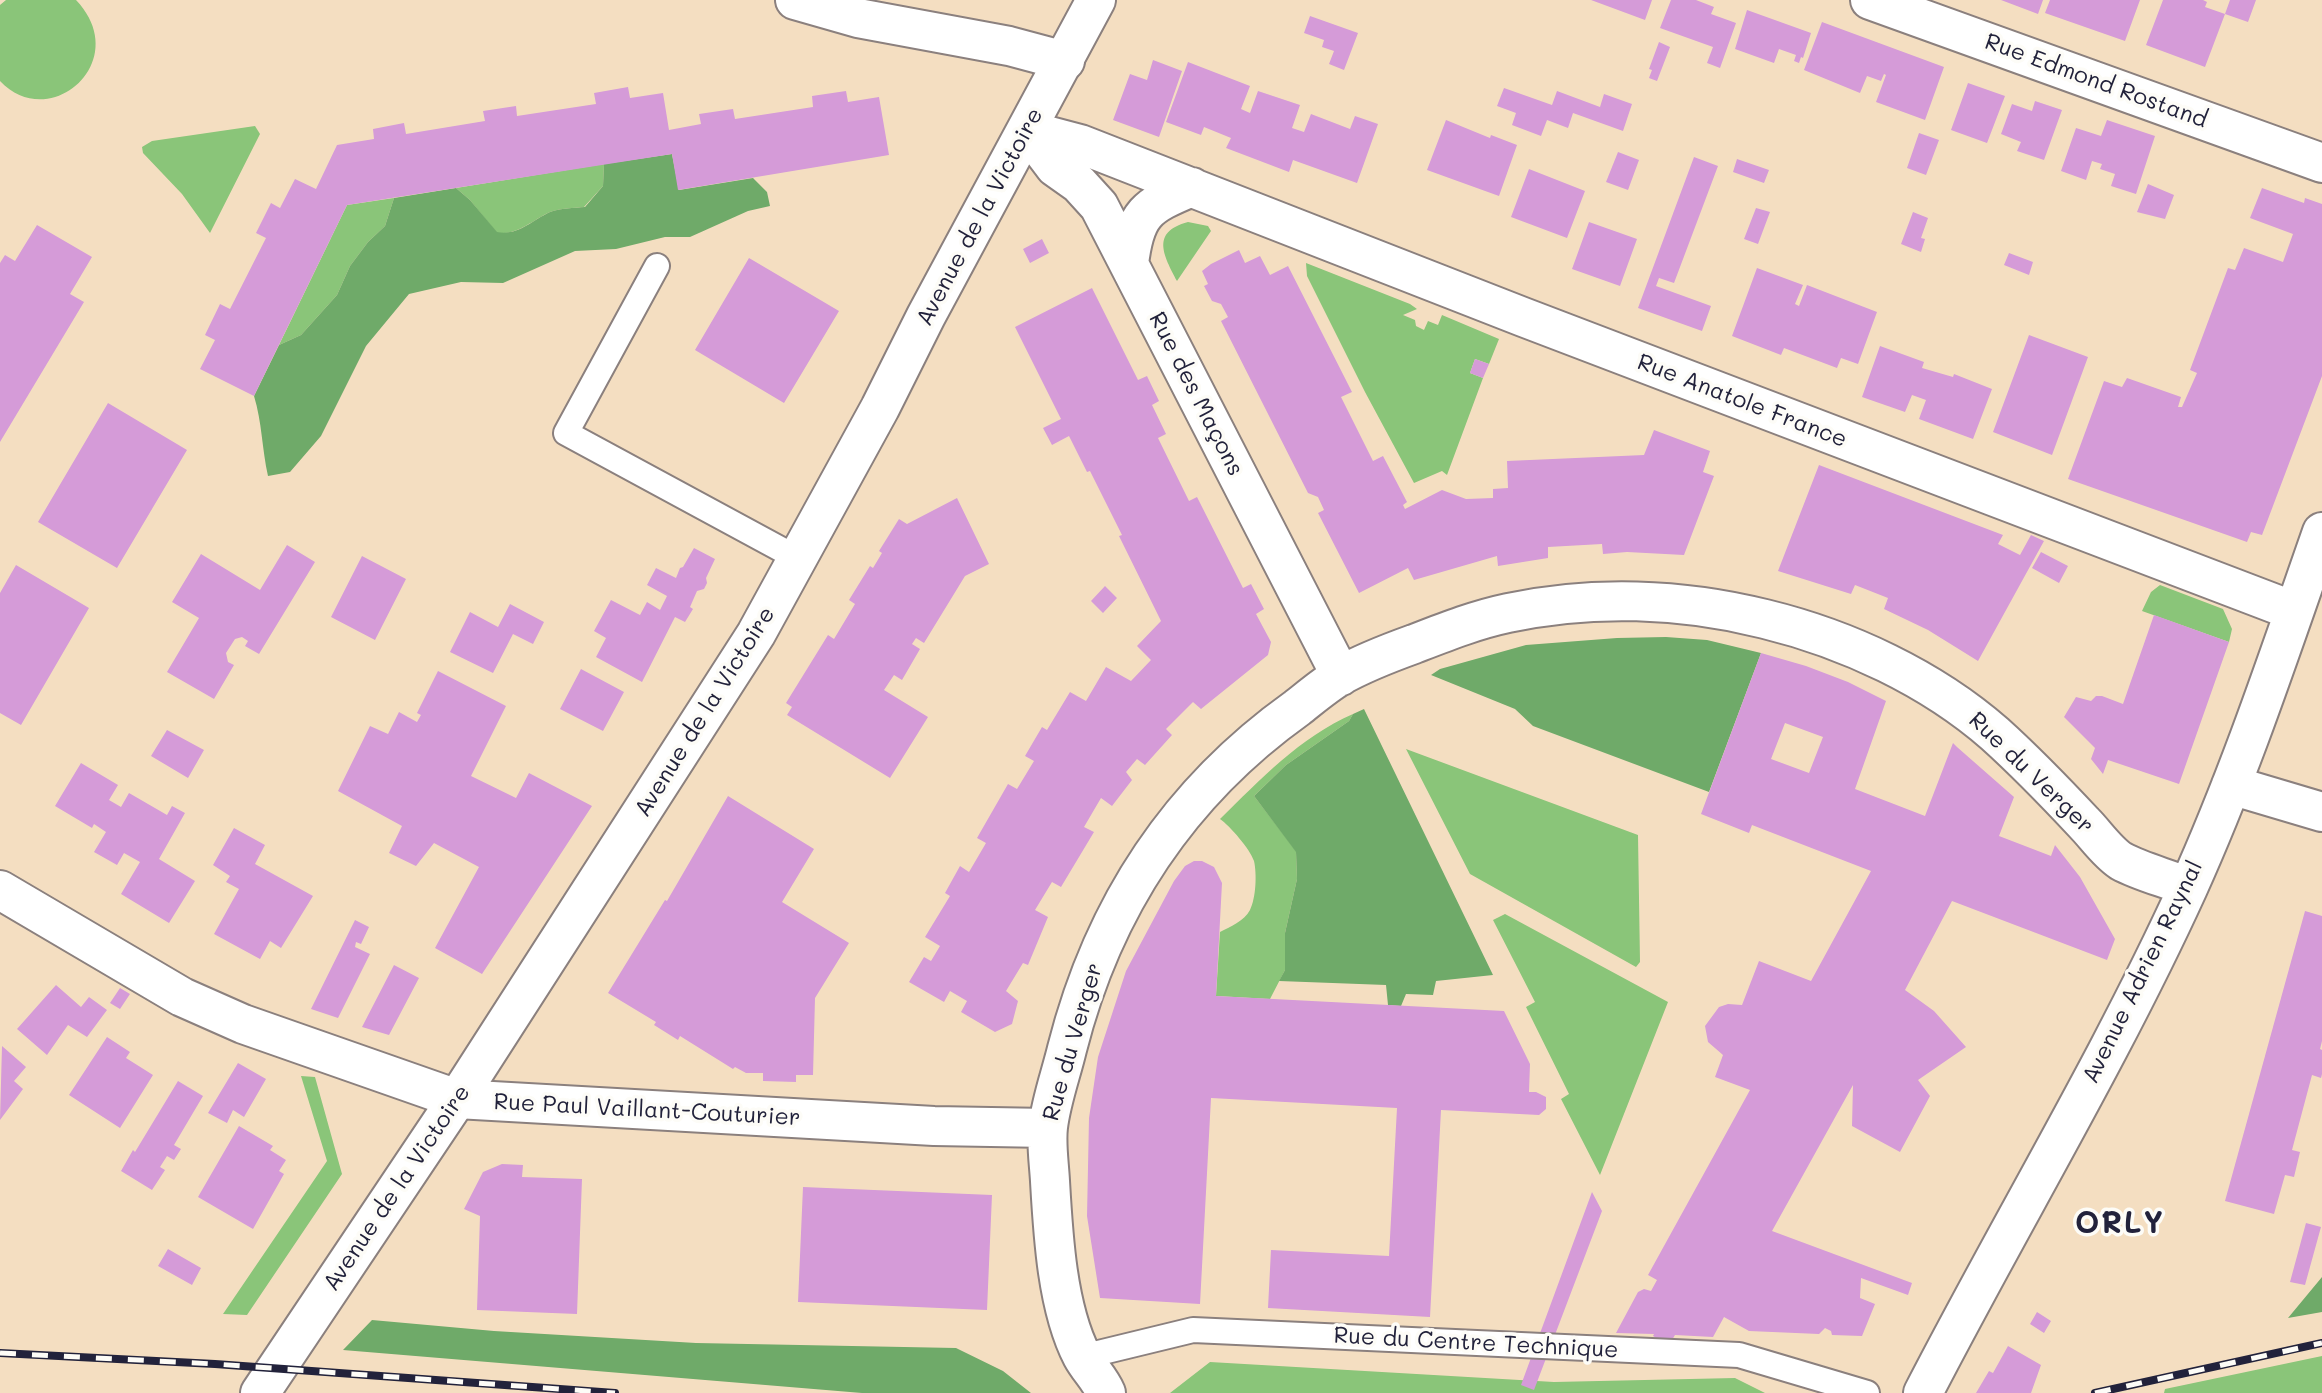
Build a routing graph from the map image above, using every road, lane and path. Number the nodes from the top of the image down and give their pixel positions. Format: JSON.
{"nodes":[{"id":1,"x":795,"y":0,"type":"edge"},
{"id":2,"x":1097,"y":0,"type":"edge"},
{"id":3,"x":1870,"y":0,"type":"edge"},
{"id":4,"x":1065,"y":61,"type":"junction"},
{"id":5,"x":1027,"y":130,"type":"junction"},
{"id":6,"x":2322,"y":163,"type":"edge"},
{"id":7,"x":1192,"y":187,"type":"junction"},
{"id":8,"x":1129,"y":264,"type":"junction"},
{"id":9,"x":657,"y":266,"type":"dead end"},
{"id":10,"x":2322,"y":533,"type":"edge"},
{"id":11,"x":797,"y":558,"type":"junction"},
{"id":12,"x":2294,"y":611,"type":"junction"},
{"id":13,"x":1340,"y":676,"type":"junction"},
{"id":14,"x":2231,"y":785,"type":"junction"},
{"id":15,"x":2322,"y":811,"type":"edge"},
{"id":16,"x":2188,"y":887,"type":"junction"},
{"id":17,"x":0,"y":890,"type":"edge"},
{"id":18,"x":457,"y":1100,"type":"junction"},
{"id":19,"x":1048,"y":1128,"type":"junction"},
{"id":20,"x":1082,"y":1357,"type":"junction"},
{"id":21,"x":260,"y":1393,"type":"edge"},
{"id":22,"x":1107,"y":1393,"type":"edge"},
{"id":23,"x":1867,"y":1393,"type":"edge"},
{"id":24,"x":1923,"y":1393,"type":"edge"}],
"edges":[{"from":1,"to":4,"type":"street"},
{"from":2,"to":4,"type":"street","name":"Avenue de la Victoire"},
{"from":3,"to":6,"type":"street","name":"Rue Edmond Rostand"},
{"from":4,"to":5,"type":"street","name":"Avenue de la Victoire"},
{"from":5,"to":7,"type":"street","name":"Rue Anatole France"},
{"from":5,"to":8,"type":"street","name":"Rue des Maçons"},
{"from":5,"to":11,"type":"street","name":"Avenue de la Victoire"},
{"from":7,"to":8,"type":"street"},
{"from":7,"to":12,"type":"street","name":"Rue Anatole France"},
{"from":8,"to":13,"type":"street","name":"Rue des Maçons"},
{"from":9,"to":11,"type":"lane"},
{"from":10,"to":12,"type":"street","name":"Avenue Adrien Raynal"},
{"from":11,"to":18,"type":"street","name":"Avenue de la Victoire"},
{"from":12,"to":14,"type":"street","name":"Avenue Adrien Raynal"},
{"from":13,"to":16,"type":"street","name":"Rue du Verger"},
{"from":13,"to":19,"type":"street","name":"Rue du Verger"},
{"from":14,"to":15,"type":"street"},
{"from":14,"to":16,"type":"street","name":"Avenue Adrien Raynal"},
{"from":16,"to":24,"type":"street","name":"Avenue Adrien Raynal"},
{"from":17,"to":18,"type":"street","name":"Rue Paul Vaillant-Couturier"},
{"from":18,"to":19,"type":"street","name":"Rue Paul Vaillant-Couturier"},
{"from":18,"to":21,"type":"street","name":"Avenue de la Victoire"},
{"from":19,"to":20,"type":"street","name":"Rue du Verger"},
{"from":20,"to":22,"type":"street","name":"Rue du Verger"},
{"from":20,"to":23,"type":"lane","name":"Rue du Centre Technique"}]}
